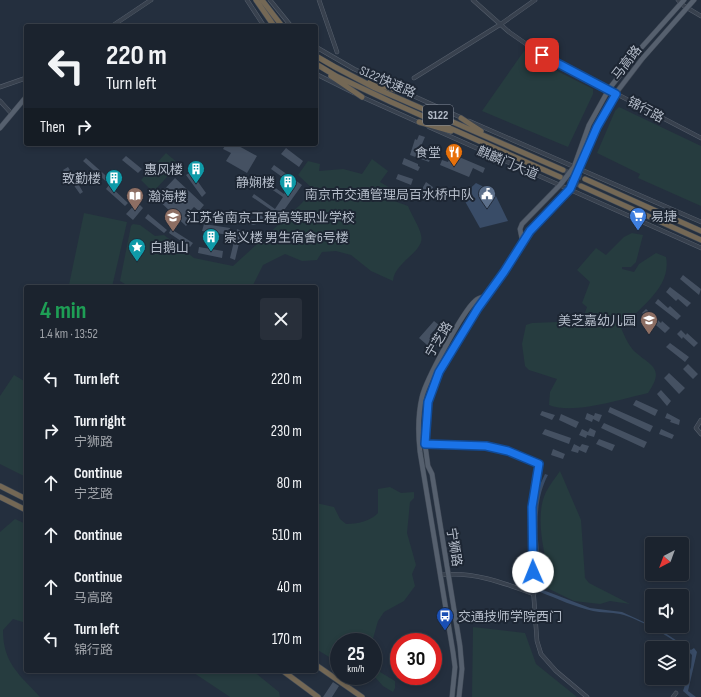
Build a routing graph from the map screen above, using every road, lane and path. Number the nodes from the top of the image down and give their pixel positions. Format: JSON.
{"nodes":[{"id":1,"x":151,"y":0,"type":"edge"},
{"id":2,"x":247,"y":0,"type":"edge"},
{"id":3,"x":256,"y":0,"type":"edge"},
{"id":4,"x":262,"y":0,"type":"edge"},
{"id":5,"x":270,"y":0,"type":"edge"},
{"id":6,"x":319,"y":0,"type":"edge"},
{"id":7,"x":473,"y":0,"type":"edge"},
{"id":8,"x":535,"y":0,"type":"edge"},
{"id":9,"x":694,"y":0,"type":"edge"},
{"id":10,"x":681,"y":1,"type":"edge"},
{"id":11,"x":687,"y":8,"type":"junction"},
{"id":12,"x":701,"y":16,"type":"edge"},
{"id":13,"x":115,"y":24,"type":"edge"},
{"id":14,"x":263,"y":24,"type":"edge"},
{"id":15,"x":273,"y":24,"type":"edge"},
{"id":16,"x":280,"y":24,"type":"edge"},
{"id":17,"x":289,"y":24,"type":"edge"},
{"id":18,"x":500,"y":24,"type":"junction"},
{"id":19,"x":318,"y":48,"type":"edge"},
{"id":20,"x":337,"y":52,"type":"dead end"},
{"id":21,"x":318,"y":57,"type":"edge"},
{"id":22,"x":318,"y":65,"type":"edge"},
{"id":23,"x":318,"y":65,"type":"edge"},
{"id":24,"x":318,"y":75,"type":"edge"},
{"id":25,"x":355,"y":78,"type":"junction"},
{"id":26,"x":414,"y":78,"type":"dead end"},
{"id":27,"x":24,"y":79,"type":"edge"},
{"id":28,"x":0,"y":87,"type":"edge"},
{"id":29,"x":609,"y":89,"type":"junction"},
{"id":30,"x":399,"y":91,"type":"junction"},
{"id":31,"x":616,"y":94,"type":"junction"},
{"id":32,"x":362,"y":97,"type":"junction"},
{"id":33,"x":24,"y":99,"type":"edge"},
{"id":34,"x":0,"y":101,"type":"edge"},
{"id":35,"x":11,"y":113,"type":"junction"},
{"id":36,"x":461,"y":118,"type":"junction"},
{"id":37,"x":419,"y":122,"type":"junction"},
{"id":38,"x":0,"y":128,"type":"edge"},
{"id":39,"x":466,"y":136,"type":"junction"},
{"id":40,"x":701,"y":138,"type":"edge"},
{"id":41,"x":498,"y":141,"type":"junction"},
{"id":42,"x":574,"y":167,"type":"junction"},
{"id":43,"x":563,"y":170,"type":"tunnel mouth"},
{"id":44,"x":580,"y":170,"type":"junction"},
{"id":45,"x":560,"y":177,"type":"tunnel mouth"},
{"id":46,"x":584,"y":179,"type":"tunnel mouth"},
{"id":47,"x":560,"y":185,"type":"junction"},
{"id":48,"x":581,"y":186,"type":"tunnel mouth"},
{"id":49,"x":570,"y":189,"type":"junction"},
{"id":50,"x":701,"y":222,"type":"edge"},
{"id":51,"x":701,"y":231,"type":"edge"},
{"id":52,"x":701,"y":240,"type":"edge"},
{"id":53,"x":523,"y":244,"type":"junction"},
{"id":54,"x":701,"y":248,"type":"edge"},
{"id":55,"x":487,"y":295,"type":"junction"},
{"id":56,"x":428,"y":402,"type":"joint"},
{"id":57,"x":421,"y":403,"type":"joint"},
{"id":58,"x":701,"y":420,"type":"edge"},
{"id":59,"x":701,"y":434,"type":"edge"},
{"id":60,"x":425,"y":444,"type":"junction"},
{"id":61,"x":0,"y":486,"type":"edge"},
{"id":62,"x":0,"y":497,"type":"edge"},
{"id":63,"x":24,"y":498,"type":"edge"},
{"id":64,"x":24,"y":509,"type":"edge"},
{"id":65,"x":448,"y":574,"type":"junction"},
{"id":66,"x":440,"y":575,"type":"junction"},
{"id":67,"x":534,"y":594,"type":"junction"},
{"id":68,"x":318,"y":666,"type":"edge"},
{"id":69,"x":286,"y":673,"type":"edge"},
{"id":70,"x":676,"y":693,"type":"dead end"},
{"id":71,"x":318,"y":697,"type":"edge"},
{"id":72,"x":362,"y":697,"type":"edge"},
{"id":73,"x":452,"y":697,"type":"edge"},
{"id":74,"x":459,"y":697,"type":"edge"},
{"id":75,"x":587,"y":697,"type":"edge"},
{"id":76,"x":673,"y":697,"type":"edge"}],
"edges":[{"from":1,"to":13,"type":"street"},
{"from":2,"to":14,"type":"street"},
{"from":3,"to":15,"type":"highway"},
{"from":4,"to":16,"type":"highway"},
{"from":5,"to":17,"type":"street"},
{"from":6,"to":20,"type":"street"},
{"from":7,"to":18,"type":"street","name":"锦行路"},
{"from":8,"to":18,"type":"street"},
{"from":9,"to":11,"type":"main road","name":"马高路"},
{"from":10,"to":11,"type":"street"},
{"from":10,"to":29,"type":"main road","name":"马高路"},
{"from":11,"to":12,"type":"street"},
{"from":11,"to":31,"type":"main road","name":"马高路"},
{"from":18,"to":26,"type":"street"},
{"from":18,"to":29,"type":"street","name":"锦行路"},
{"from":19,"to":30,"type":"street","name":"麒麟门大道"},
{"from":21,"to":25,"type":"highway","name":"S122快速路","number":"S122"},
{"from":22,"to":32,"type":"highway"},
{"from":23,"to":39,"type":"highway","name":"S122快速路","number":"S122"},
{"from":24,"to":32,"type":"street","name":"麒麟门大道"},
{"from":25,"to":30,"type":"highway"},
{"from":25,"to":41,"type":"highway","name":"S122快速路","number":"S122"},
{"from":27,"to":28,"type":"street"},
{"from":29,"to":31,"type":"street","name":"锦行路"},
{"from":29,"to":42,"type":"main road","name":"马高路"},
{"from":30,"to":36,"type":"street","name":"麒麟门大道"},
{"from":31,"to":40,"type":"street","name":"锦行路"},
{"from":31,"to":44,"type":"main road","name":"马高路"},
{"from":32,"to":37,"type":"street","name":"麒麟门大道"},
{"from":33,"to":35,"type":"main road"},
{"from":34,"to":35,"type":"street"},
{"from":35,"to":38,"type":"main road"},
{"from":36,"to":41,"type":"highway"},
{"from":36,"to":42,"type":"street","name":"麒麟门大道"},
{"from":37,"to":39,"type":"highway"},
{"from":37,"to":47,"type":"street","name":"麒麟门大道"},
{"from":39,"to":45,"type":"highway","name":"S122快速路","number":"S122"},
{"from":41,"to":43,"type":"highway","name":"S122快速路","number":"S122"},
{"from":42,"to":44,"type":"street","name":"麒麟门大道"},
{"from":42,"to":47,"type":"main road","name":"马高路"},
{"from":44,"to":49,"type":"main road","name":"马高路"},
{"from":44,"to":50,"type":"street"},
{"from":46,"to":51,"type":"highway"},
{"from":47,"to":49,"type":"street","name":"麒麟门大道"},
{"from":47,"to":53,"type":"main road"},
{"from":48,"to":52,"type":"highway"},
{"from":49,"to":53,"type":"main road","name":"宁芝路"},
{"from":49,"to":54,"type":"street","name":"麒麟门大道"},
{"from":53,"to":55,"type":"main road","name":"宁芝路"},
{"from":55,"to":56,"type":"main road","name":"宁芝路"},
{"from":55,"to":57,"type":"main road","name":"宁芝路"},
{"from":56,"to":60,"type":"main road","name":"宁狮路"},
{"from":57,"to":66,"type":"main road","name":"宁狮路"},
{"from":58,"to":59,"type":"street"},
{"from":60,"to":65,"type":"main road","name":"宁狮路"},
{"from":60,"to":67,"type":"street"},
{"from":61,"to":63,"type":"highway"},
{"from":62,"to":64,"type":"highway"},
{"from":65,"to":66,"type":"street"},
{"from":65,"to":67,"type":"street"},
{"from":65,"to":74,"type":"main road","name":"宁狮路"},
{"from":66,"to":73,"type":"main road","name":"宁狮路"},
{"from":67,"to":75,"type":"street"},
{"from":68,"to":72,"type":"highway"},
{"from":69,"to":71,"type":"highway"},
{"from":70,"to":76,"type":"street"}]}
